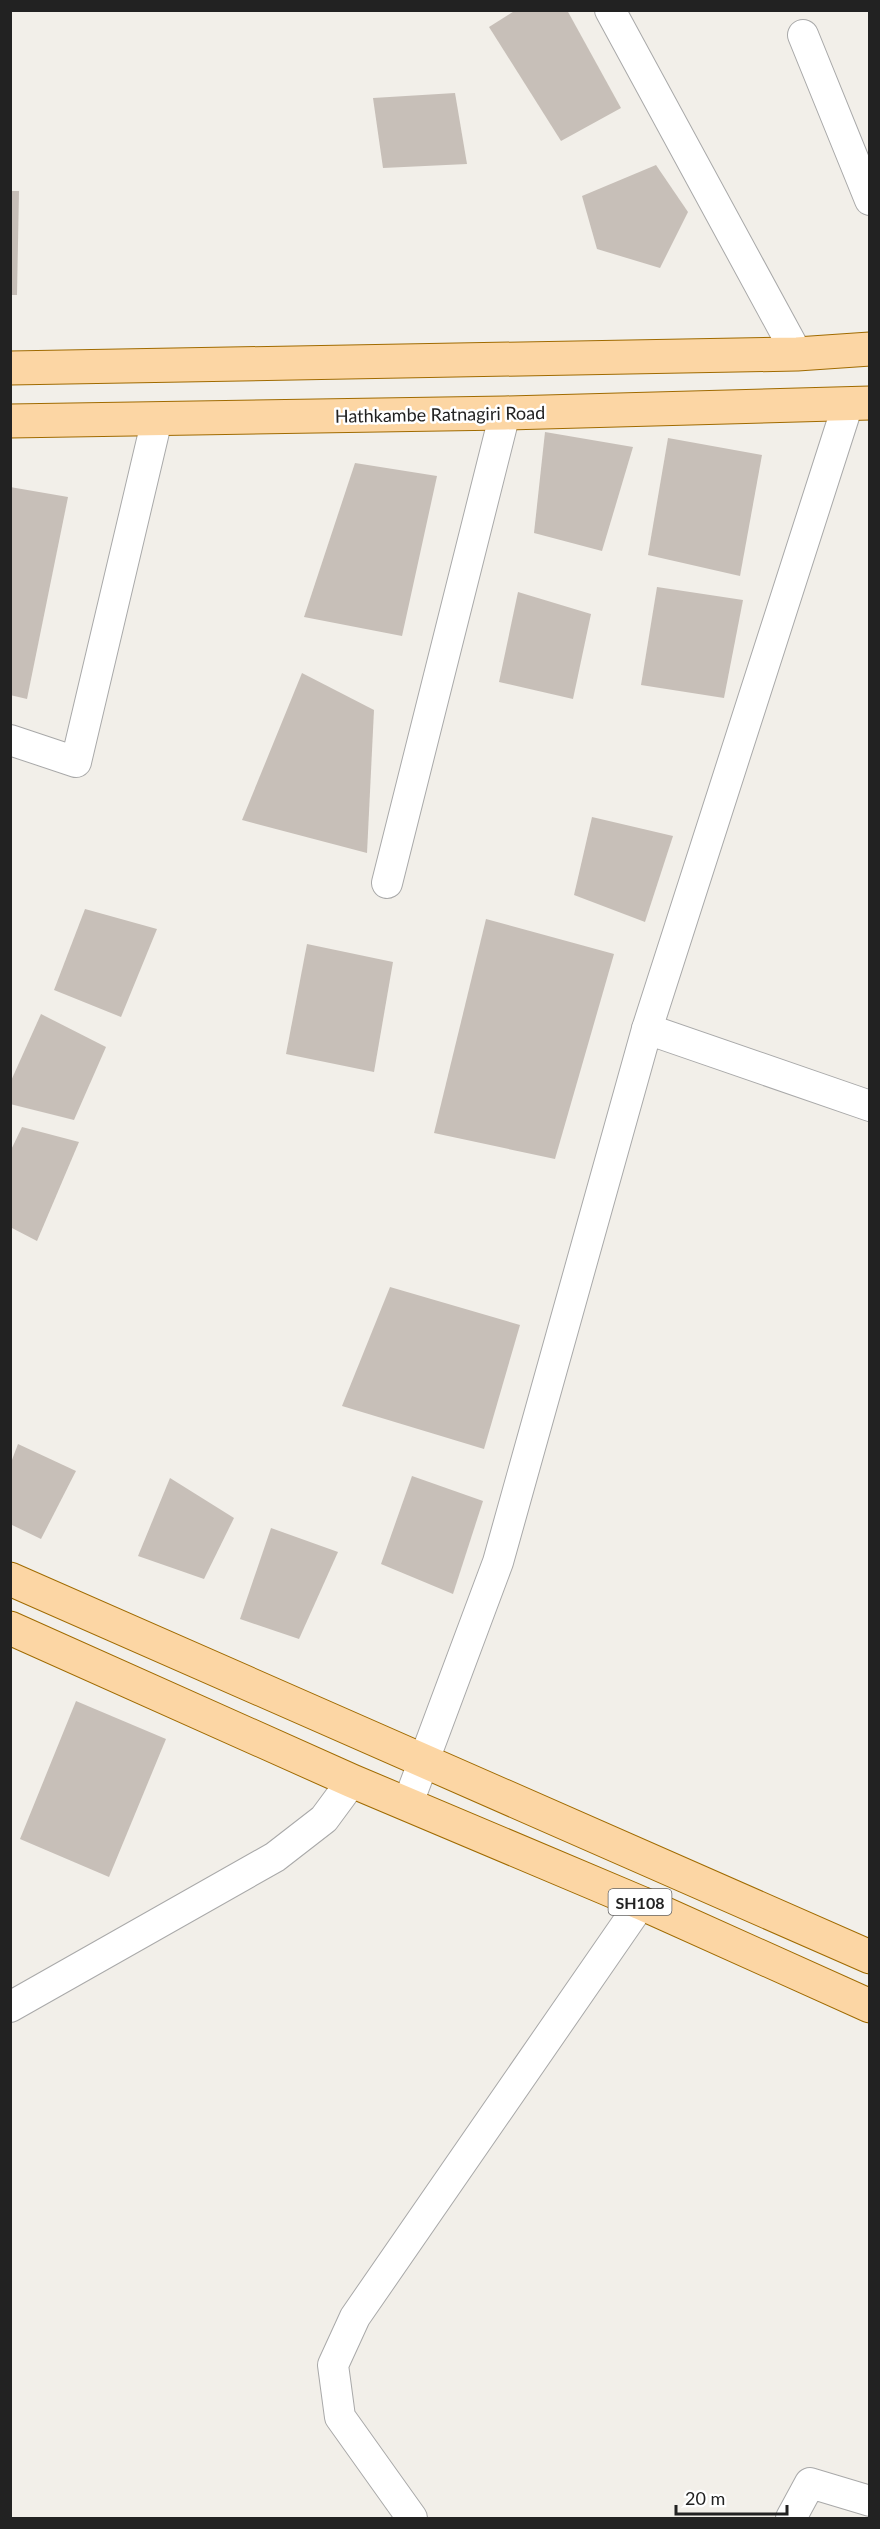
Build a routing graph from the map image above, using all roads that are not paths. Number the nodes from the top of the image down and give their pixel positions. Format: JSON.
{"nodes":[{"id":1,"x":610,"y":10,"type":"edge"},
{"id":2,"x":803,"y":35,"type":"dead end"},
{"id":3,"x":870,"y":200,"type":"edge"},
{"id":4,"x":870,"y":350,"type":"edge"},
{"id":5,"x":797,"y":354,"type":"junction"},
{"id":6,"x":10,"y":368,"type":"edge"},
{"id":7,"x":859,"y":403,"type":"edge"},
{"id":8,"x":505,"y":413,"type":"junction"},
{"id":9,"x":157,"y":418,"type":"junction"},
{"id":10,"x":10,"y":421,"type":"edge"},
{"id":11,"x":10,"y":740,"type":"edge"},
{"id":12,"x":387,"y":883,"type":"dead end"},
{"id":13,"x":647,"y":1029,"type":"junction"},
{"id":14,"x":870,"y":1106,"type":"edge"},
{"id":15,"x":10,"y":1580,"type":"edge"},
{"id":16,"x":10,"y":1628,"type":"edge"},
{"id":17,"x":424,"y":1763,"type":"junction"},
{"id":18,"x":352,"y":1781,"type":"junction"},
{"id":19,"x":408,"y":1803,"type":"junction"},
{"id":20,"x":641,"y":1903,"type":"junction"},
{"id":21,"x":870,"y":1957,"type":"edge"},
{"id":22,"x":870,"y":2006,"type":"edge"},
{"id":23,"x":10,"y":2007,"type":"edge"},
{"id":24,"x":870,"y":2502,"type":"edge"},
{"id":25,"x":412,"y":2518,"type":"edge"},
{"id":26,"x":791,"y":2518,"type":"edge"}],
"edges":[{"from":1,"to":5,"type":"street"},
{"from":2,"to":3,"type":"street"},
{"from":4,"to":5,"type":"main road"},
{"from":5,"to":6,"type":"main road"},
{"from":7,"to":8,"type":"main road","name":"Hathkambe Ratnagiri Road"},
{"from":7,"to":13,"type":"street"},
{"from":8,"to":9,"type":"main road","name":"Hathkambe Ratnagiri Road"},
{"from":8,"to":12,"type":"street"},
{"from":9,"to":10,"type":"main road","name":"Hathkambe Ratnagiri Road"},
{"from":9,"to":11,"type":"street"},
{"from":13,"to":14,"type":"street"},
{"from":13,"to":17,"type":"street"},
{"from":15,"to":17,"type":"main road"},
{"from":16,"to":18,"type":"main road","number":"SH108"},
{"from":17,"to":19,"type":"street"},
{"from":17,"to":21,"type":"main road"},
{"from":18,"to":19,"type":"main road","number":"SH108"},
{"from":18,"to":23,"type":"street"},
{"from":19,"to":20,"type":"main road","number":"SH108"},
{"from":20,"to":22,"type":"main road","number":"SH108"},
{"from":20,"to":25,"type":"street"},
{"from":24,"to":26,"type":"street"}]}
